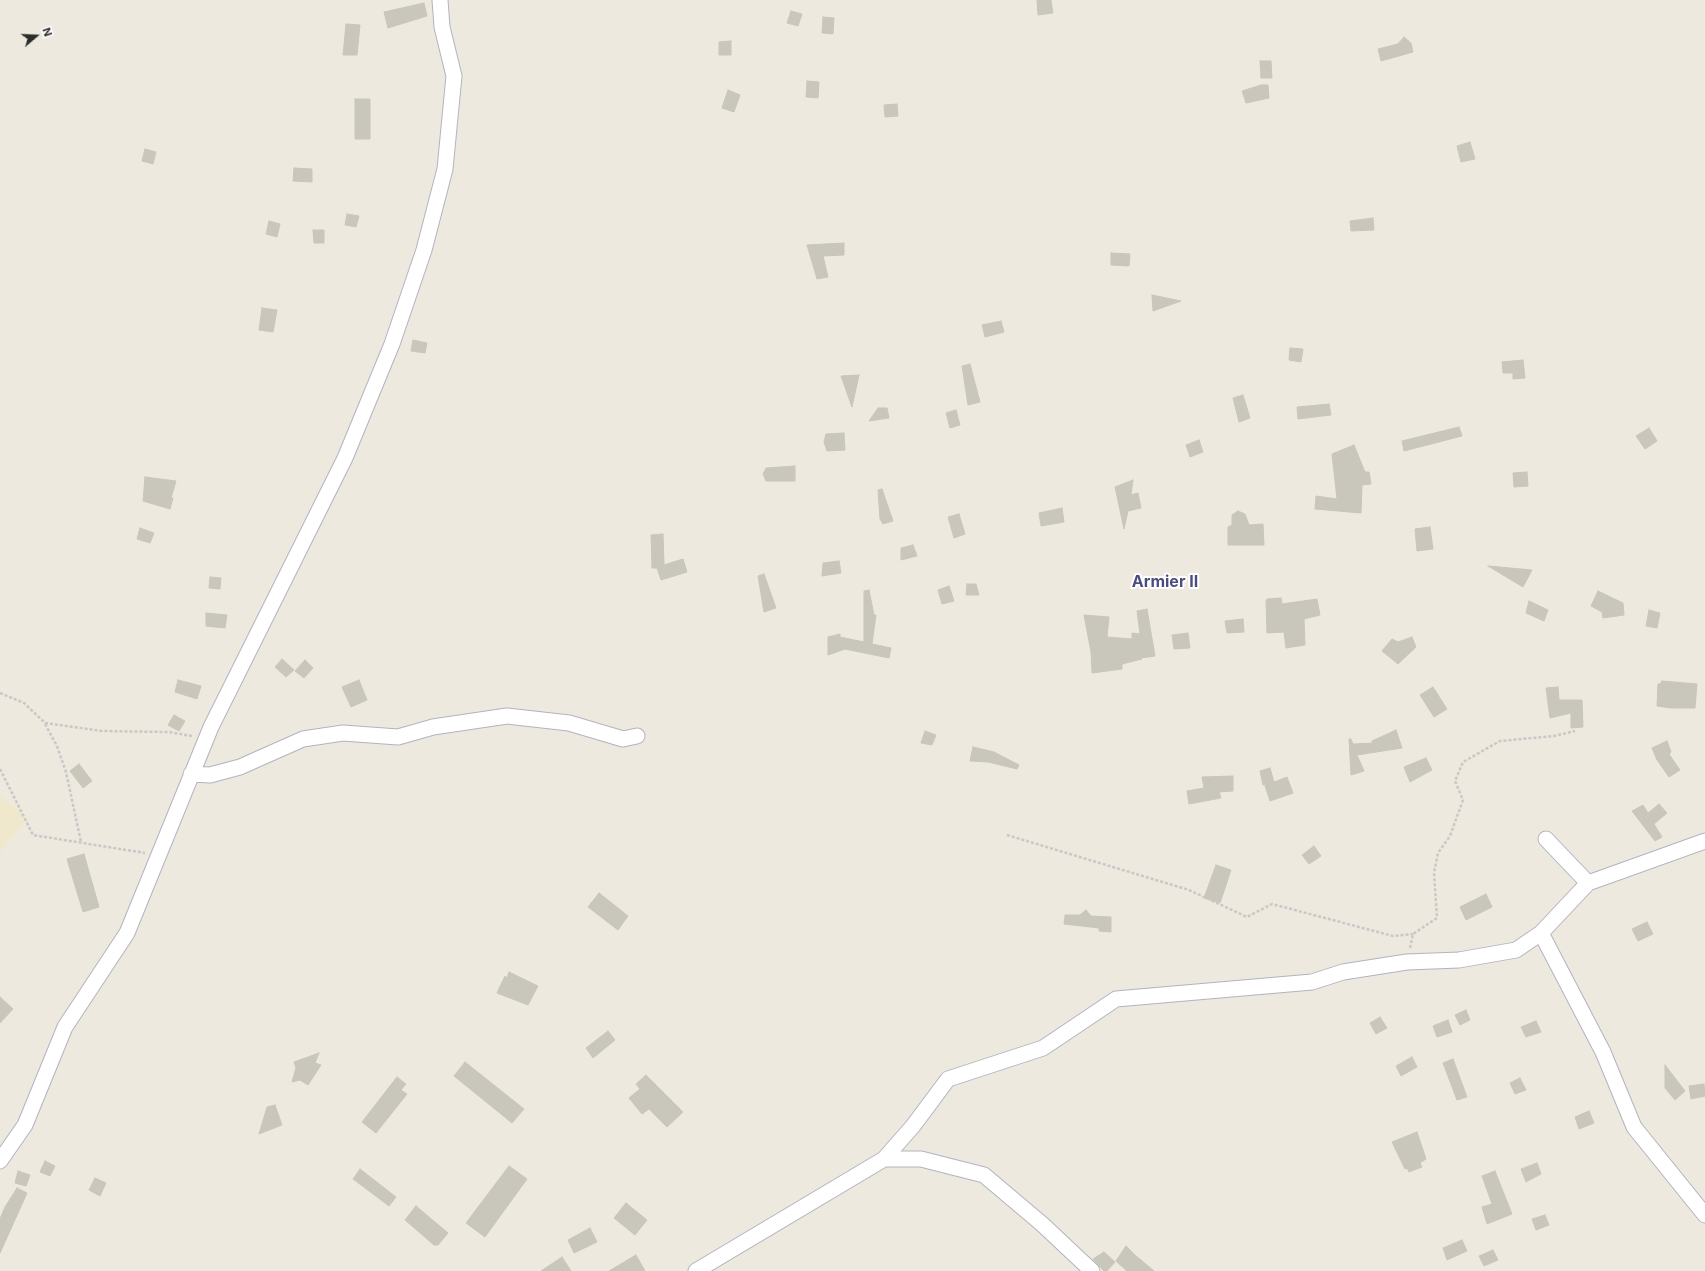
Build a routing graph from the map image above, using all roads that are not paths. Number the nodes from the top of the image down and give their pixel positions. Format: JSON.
{"nodes":[{"id":1,"x":440,"y":0,"type":"edge"},
{"id":2,"x":637,"y":736,"type":"dead end"},
{"id":3,"x":191,"y":774,"type":"junction"},
{"id":4,"x":1546,"y":839,"type":"dead end"},
{"id":5,"x":1705,"y":841,"type":"edge"},
{"id":6,"x":1588,"y":883,"type":"junction"},
{"id":7,"x":1541,"y":933,"type":"junction"},
{"id":8,"x":884,"y":1159,"type":"junction"},
{"id":9,"x":0,"y":1161,"type":"edge"},
{"id":10,"x":1705,"y":1214,"type":"edge"},
{"id":11,"x":696,"y":1271,"type":"edge"},
{"id":12,"x":1092,"y":1271,"type":"edge"}],
"edges":[{"from":1,"to":3,"type":"street"},
{"from":2,"to":3,"type":"street"},
{"from":3,"to":9,"type":"street"},
{"from":4,"to":6,"type":"street"},
{"from":5,"to":6,"type":"street"},
{"from":6,"to":7,"type":"street"},
{"from":7,"to":8,"type":"street"},
{"from":7,"to":10,"type":"street"},
{"from":8,"to":11,"type":"street"},
{"from":8,"to":12,"type":"street"}]}
